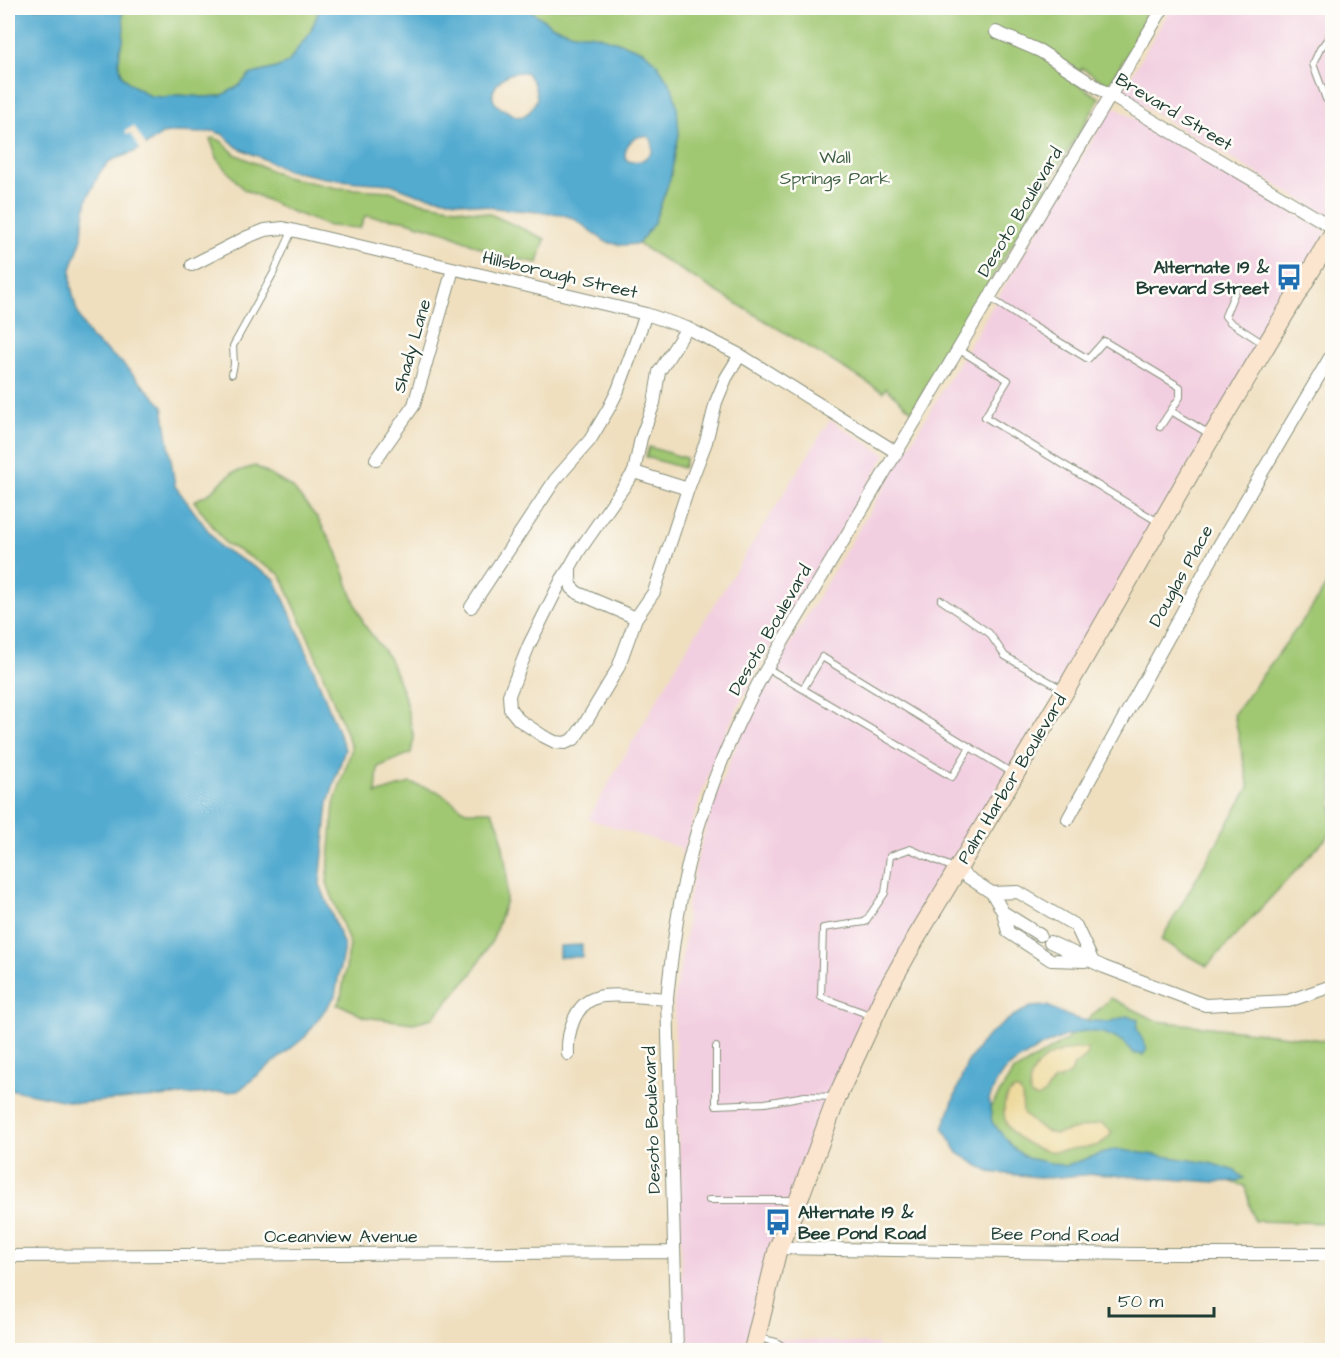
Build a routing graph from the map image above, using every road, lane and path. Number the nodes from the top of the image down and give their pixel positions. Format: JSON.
{"nodes":[{"id":1,"x":1163,"y":8,"type":"edge"},
{"id":2,"x":996,"y":32,"type":"dead end"},
{"id":3,"x":1332,"y":33,"type":"edge"},
{"id":4,"x":1111,"y":96,"type":"junction"},
{"id":5,"x":1332,"y":105,"type":"edge"},
{"id":6,"x":1332,"y":227,"type":"edge"},
{"id":7,"x":292,"y":231,"type":"junction"},
{"id":8,"x":1332,"y":235,"type":"edge"},
{"id":9,"x":192,"y":266,"type":"dead end"},
{"id":10,"x":453,"y":269,"type":"junction"},
{"id":11,"x":1237,"y":286,"type":"dead end"},
{"id":12,"x":989,"y":297,"type":"junction"},
{"id":13,"x":646,"y":314,"type":"junction"},
{"id":14,"x":687,"y":328,"type":"junction"},
{"id":15,"x":1267,"y":345,"type":"junction"},
{"id":16,"x":958,"y":349,"type":"junction"},
{"id":17,"x":1332,"y":354,"type":"edge"},
{"id":18,"x":740,"y":355,"type":"junction"},
{"id":19,"x":232,"y":374,"type":"dead end"},
{"id":20,"x":1171,"y":411,"type":"junction"},
{"id":21,"x":1160,"y":427,"type":"dead end"},
{"id":22,"x":1212,"y":436,"type":"junction"},
{"id":23,"x":896,"y":452,"type":"junction"},
{"id":24,"x":376,"y":459,"type":"dead end"},
{"id":25,"x":634,"y":472,"type":"junction"},
{"id":26,"x":688,"y":489,"type":"junction"},
{"id":27,"x":1161,"y":524,"type":"junction"},
{"id":28,"x":570,"y":567,"type":"junction"},
{"id":29,"x":941,"y":600,"type":"dead end"},
{"id":30,"x":471,"y":607,"type":"dead end"},
{"id":31,"x":636,"y":618,"type":"junction"},
{"id":32,"x":767,"y":668,"type":"junction"},
{"id":33,"x":803,"y":689,"type":"junction"},
{"id":34,"x":1065,"y":690,"type":"junction"},
{"id":35,"x":970,"y":747,"type":"junction"},
{"id":36,"x":1014,"y":774,"type":"junction"},
{"id":37,"x":1068,"y":819,"type":"dead end"},
{"id":38,"x":957,"y":870,"type":"junction"},
{"id":39,"x":992,"y":893,"type":"junction"},
{"id":40,"x":1003,"y":912,"type":"junction"},
{"id":41,"x":1093,"y":962,"type":"junction"},
{"id":42,"x":1332,"y":986,"type":"edge"},
{"id":43,"x":667,"y":999,"type":"junction"},
{"id":44,"x":874,"y":1017,"type":"junction"},
{"id":45,"x":716,"y":1047,"type":"dead end"},
{"id":46,"x":568,"y":1054,"type":"dead end"},
{"id":47,"x":837,"y":1098,"type":"junction"},
{"id":48,"x":709,"y":1200,"type":"dead end"},
{"id":49,"x":799,"y":1200,"type":"junction"},
{"id":50,"x":778,"y":1248,"type":"junction"},
{"id":51,"x":674,"y":1252,"type":"junction"},
{"id":52,"x":1332,"y":1254,"type":"edge"},
{"id":53,"x":8,"y":1256,"type":"edge"},
{"id":54,"x":754,"y":1344,"type":"edge"},
{"id":55,"x":677,"y":1350,"type":"edge"},
{"id":56,"x":789,"y":1350,"type":"edge"}],
"edges":[{"from":1,"to":4,"type":"street","name":"Desoto Boulevard"},
{"from":2,"to":4,"type":"street","name":"Brevard Street"},
{"from":3,"to":5,"type":"lane"},
{"from":4,"to":6,"type":"street","name":"Brevard Street"},
{"from":4,"to":12,"type":"street","name":"Desoto Boulevard"},
{"from":7,"to":9,"type":"street","name":"Hillsborough Street"},
{"from":7,"to":10,"type":"street","name":"Hillsborough Street"},
{"from":7,"to":19,"type":"lane"},
{"from":8,"to":15,"type":"main road","name":"Palm Harbor Boulevard"},
{"from":10,"to":13,"type":"street","name":"Hillsborough Street"},
{"from":10,"to":24,"type":"street","name":"Shady Lane"},
{"from":11,"to":15,"type":"lane"},
{"from":12,"to":16,"type":"street","name":"Desoto Boulevard"},
{"from":12,"to":20,"type":"lane"},
{"from":13,"to":14,"type":"street","name":"Hillsborough Street"},
{"from":13,"to":30,"type":"street"},
{"from":14,"to":18,"type":"street","name":"Hillsborough Street"},
{"from":14,"to":25,"type":"street"},
{"from":15,"to":22,"type":"main road","name":"Palm Harbor Boulevard"},
{"from":16,"to":23,"type":"street","name":"Desoto Boulevard"},
{"from":16,"to":27,"type":"lane"},
{"from":17,"to":37,"type":"street","name":"Douglas Place"},
{"from":18,"to":23,"type":"street","name":"Hillsborough Street"},
{"from":18,"to":26,"type":"street"},
{"from":20,"to":21,"type":"lane"},
{"from":20,"to":22,"type":"lane"},
{"from":22,"to":27,"type":"main road","name":"Palm Harbor Boulevard"},
{"from":23,"to":32,"type":"street","name":"Desoto Boulevard"},
{"from":25,"to":26,"type":"street"},
{"from":25,"to":28,"type":"street"},
{"from":26,"to":31,"type":"street"},
{"from":27,"to":34,"type":"main road","name":"Palm Harbor Boulevard"},
{"from":28,"to":31,"type":"street"},
{"from":28,"to":31,"type":"street"},
{"from":29,"to":34,"type":"lane"},
{"from":32,"to":33,"type":"lane"},
{"from":32,"to":43,"type":"street","name":"Desoto Boulevard"},
{"from":33,"to":35,"type":"lane"},
{"from":33,"to":35,"type":"lane"},
{"from":34,"to":36,"type":"main road","name":"Palm Harbor Boulevard"},
{"from":35,"to":36,"type":"lane"},
{"from":36,"to":38,"type":"main road","name":"Palm Harbor Boulevard"},
{"from":38,"to":39,"type":"street"},
{"from":38,"to":44,"type":"main road","name":"Palm Harbor Boulevard"},
{"from":38,"to":44,"type":"lane"},
{"from":39,"to":40,"type":"street"},
{"from":39,"to":41,"type":"street"},
{"from":40,"to":41,"type":"street"},
{"from":40,"to":41,"type":"street"},
{"from":41,"to":42,"type":"street"},
{"from":43,"to":46,"type":"street"},
{"from":43,"to":51,"type":"street","name":"Desoto Boulevard"},
{"from":44,"to":47,"type":"main road","name":"Palm Harbor Boulevard"},
{"from":45,"to":47,"type":"lane"},
{"from":47,"to":49,"type":"main road","name":"Palm Harbor Boulevard"},
{"from":48,"to":49,"type":"lane"},
{"from":49,"to":50,"type":"main road","name":"Palm Harbor Boulevard"},
{"from":50,"to":52,"type":"street","name":"Bee Pond Road"},
{"from":50,"to":54,"type":"main road","name":"Palm Harbor Boulevard"},
{"from":51,"to":53,"type":"street","name":"Oceanview Avenue"},
{"from":51,"to":55,"type":"street","name":"Desoto Boulevard"},
{"from":54,"to":56,"type":"lane"}]}
